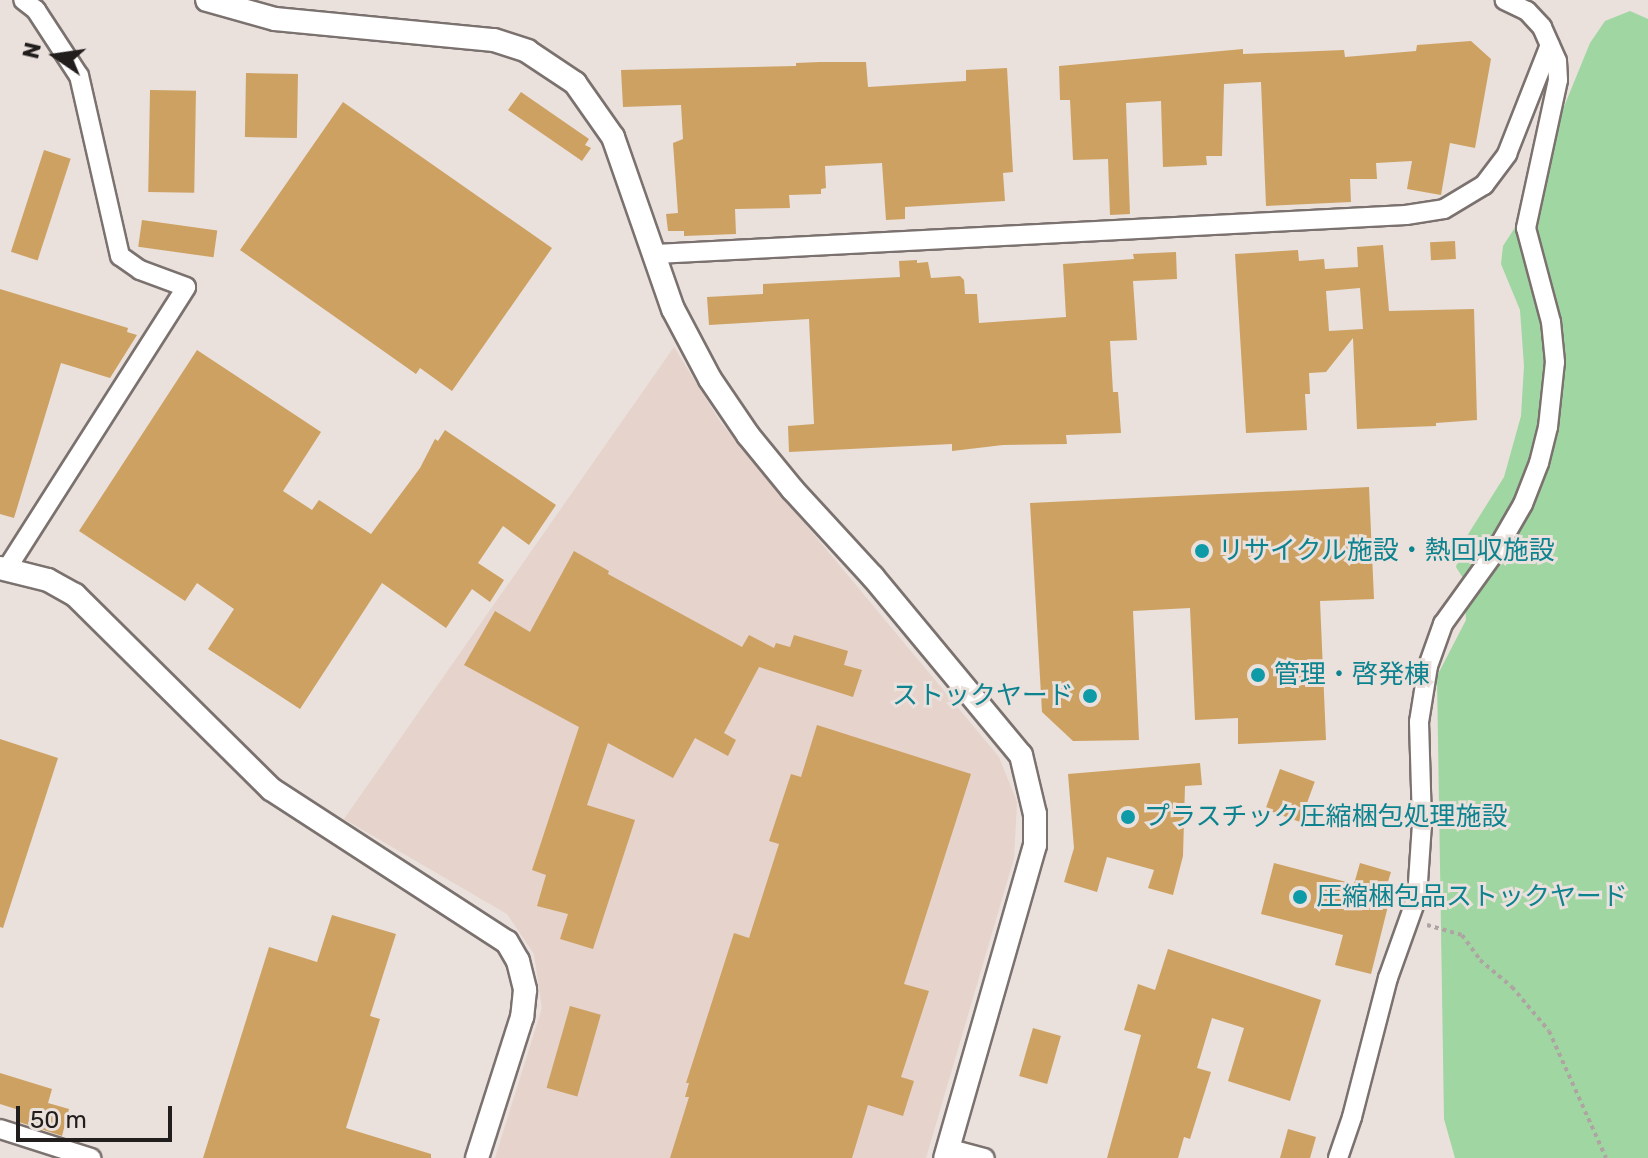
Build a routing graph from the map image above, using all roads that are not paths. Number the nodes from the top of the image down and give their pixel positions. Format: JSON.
{"nodes":[{"id":1,"x":23,"y":0,"type":"edge"},
{"id":2,"x":207,"y":0,"type":"edge"},
{"id":3,"x":1504,"y":0,"type":"edge"},
{"id":4,"x":1550,"y":45,"type":"junction"},
{"id":5,"x":656,"y":254,"type":"junction"},
{"id":6,"x":3,"y":569,"type":"edge"},
{"id":7,"x":0,"y":1129,"type":"edge"},
{"id":8,"x":946,"y":1153,"type":"edge"},
{"id":9,"x":91,"y":1158,"type":"edge"},
{"id":10,"x":477,"y":1158,"type":"edge"},
{"id":11,"x":985,"y":1158,"type":"edge"},
{"id":12,"x":1338,"y":1158,"type":"edge"}],
"edges":[{"from":1,"to":6,"type":"street"},
{"from":2,"to":5,"type":"street"},
{"from":3,"to":4,"type":"street"},
{"from":4,"to":5,"type":"street"},
{"from":4,"to":12,"type":"street"},
{"from":5,"to":8,"type":"street"},
{"from":6,"to":10,"type":"street"},
{"from":7,"to":9,"type":"street"},
{"from":8,"to":11,"type":"street"}]}
